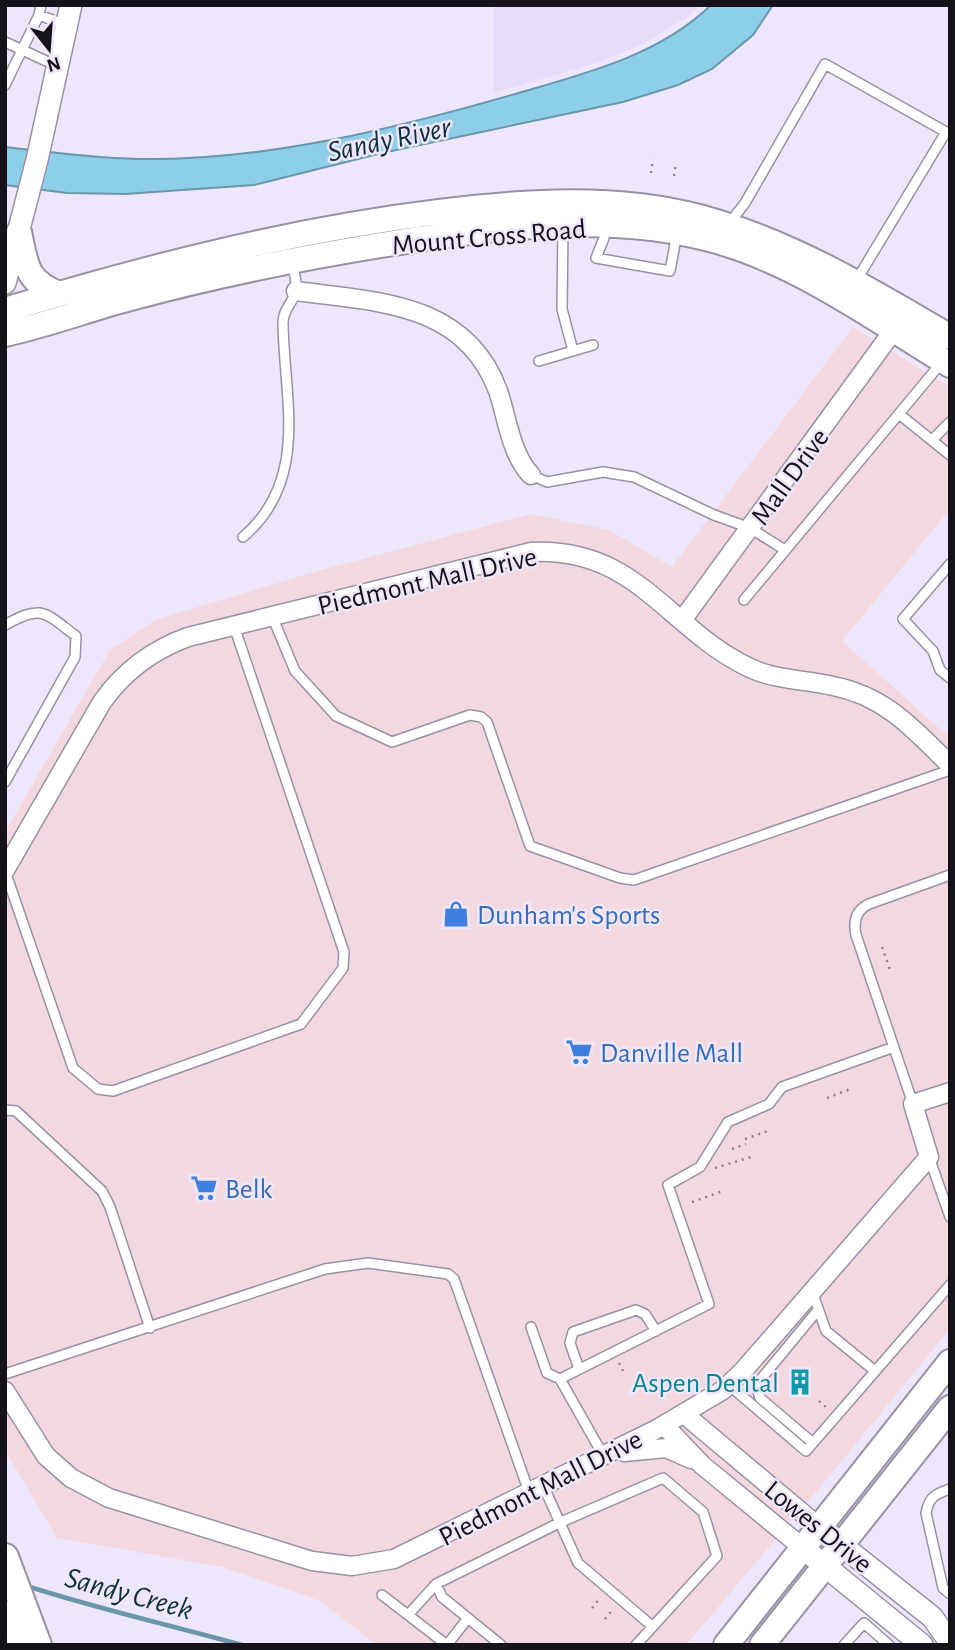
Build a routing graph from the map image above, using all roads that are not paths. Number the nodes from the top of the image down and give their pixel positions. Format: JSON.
{"nodes":[{"id":1,"x":40,"y":10,"type":"edge"},
{"id":2,"x":68,"y":15,"type":"edge"},
{"id":3,"x":5,"y":42,"type":"edge"},
{"id":4,"x":21,"y":50,"type":"junction"},
{"id":5,"x":57,"y":66,"type":"junction"},
{"id":6,"x":5,"y":85,"type":"edge"},
{"id":7,"x":565,"y":214,"type":"junction"},
{"id":8,"x":606,"y":215,"type":"junction"},
{"id":9,"x":678,"y":223,"type":"junction"},
{"id":10,"x":20,"y":227,"type":"junction"},
{"id":11,"x":729,"y":236,"type":"junction"},
{"id":12,"x":292,"y":260,"type":"junction"},
{"id":13,"x":7,"y":271,"type":"edge"},
{"id":14,"x":296,"y":291,"type":"junction"},
{"id":15,"x":850,"y":291,"type":"junction"},
{"id":16,"x":59,"y":293,"type":"junction"},
{"id":17,"x":5,"y":310,"type":"edge"},
{"id":18,"x":893,"y":331,"type":"junction"},
{"id":19,"x":5,"y":334,"type":"edge"},
{"id":20,"x":593,"y":345,"type":"dead end"},
{"id":21,"x":573,"y":351,"type":"junction"},
{"id":22,"x":948,"y":354,"type":"edge"},
{"id":23,"x":539,"y":361,"type":"dead end"},
{"id":24,"x":899,"y":414,"type":"junction"},
{"id":25,"x":950,"y":422,"type":"edge"},
{"id":26,"x":932,"y":440,"type":"junction"},
{"id":27,"x":950,"y":455,"type":"edge"},
{"id":28,"x":531,"y":475,"type":"joint"},
{"id":29,"x":750,"y":528,"type":"junction"},
{"id":30,"x":243,"y":537,"type":"dead end"},
{"id":31,"x":785,"y":550,"type":"junction"},
{"id":32,"x":950,"y":564,"type":"edge"},
{"id":33,"x":744,"y":600,"type":"dead end"},
{"id":34,"x":272,"y":616,"type":"junction"},
{"id":35,"x":682,"y":619,"type":"junction"},
{"id":36,"x":5,"y":625,"type":"edge"},
{"id":37,"x":234,"y":626,"type":"junction"},
{"id":38,"x":950,"y":678,"type":"edge"},
{"id":39,"x":950,"y":767,"type":"edge"},
{"id":40,"x":5,"y":782,"type":"edge"},
{"id":41,"x":5,"y":871,"type":"edge"},
{"id":42,"x":950,"y":875,"type":"edge"},
{"id":43,"x":894,"y":1047,"type":"junction"},
{"id":44,"x":950,"y":1092,"type":"edge"},
{"id":45,"x":913,"y":1104,"type":"junction"},
{"id":46,"x":5,"y":1110,"type":"edge"},
{"id":47,"x":929,"y":1157,"type":"junction"},
{"id":48,"x":950,"y":1217,"type":"edge"},
{"id":49,"x":950,"y":1285,"type":"edge"},
{"id":50,"x":812,"y":1291,"type":"junction"},
{"id":51,"x":818,"y":1310,"type":"junction"},
{"id":52,"x":531,"y":1326,"type":"dead end"},
{"id":53,"x":150,"y":1328,"type":"junction"},
{"id":54,"x":656,"y":1331,"type":"junction"},
{"id":55,"x":950,"y":1362,"type":"edge"},
{"id":56,"x":579,"y":1370,"type":"junction"},
{"id":57,"x":875,"y":1371,"type":"junction"},
{"id":58,"x":5,"y":1374,"type":"edge"},
{"id":59,"x":560,"y":1379,"type":"junction"},
{"id":60,"x":729,"y":1385,"type":"junction"},
{"id":61,"x":5,"y":1391,"type":"edge"},
{"id":62,"x":950,"y":1408,"type":"edge"},
{"id":63,"x":684,"y":1414,"type":"junction"},
{"id":64,"x":664,"y":1425,"type":"junction"},
{"id":65,"x":813,"y":1443,"type":"junction"},
{"id":66,"x":603,"y":1455,"type":"junction"},
{"id":67,"x":702,"y":1465,"type":"junction"},
{"id":68,"x":536,"y":1488,"type":"junction"},
{"id":69,"x":950,"y":1489,"type":"edge"},
{"id":70,"x":559,"y":1523,"type":"junction"},
{"id":71,"x":819,"y":1527,"type":"junction"},
{"id":72,"x":842,"y":1545,"type":"junction"},
{"id":73,"x":803,"y":1548,"type":"junction"},
{"id":74,"x":5,"y":1557,"type":"edge"},
{"id":75,"x":825,"y":1566,"type":"junction"},
{"id":76,"x":436,"y":1584,"type":"junction"},
{"id":77,"x":950,"y":1594,"type":"edge"},
{"id":78,"x":382,"y":1595,"type":"dead end"},
{"id":79,"x":5,"y":1614,"type":"edge"},
{"id":80,"x":408,"y":1615,"type":"junction"},
{"id":81,"x":468,"y":1618,"type":"junction"},
{"id":82,"x":652,"y":1626,"type":"junction"},
{"id":83,"x":950,"y":1642,"type":"edge"},
{"id":84,"x":16,"y":1645,"type":"edge"},
{"id":85,"x":38,"y":1645,"type":"edge"},
{"id":86,"x":501,"y":1645,"type":"edge"},
{"id":87,"x":636,"y":1645,"type":"edge"},
{"id":88,"x":726,"y":1645,"type":"edge"},
{"id":89,"x":762,"y":1645,"type":"edge"},
{"id":90,"x":844,"y":1645,"type":"edge"},
{"id":91,"x":889,"y":1645,"type":"edge"},
{"id":92,"x":922,"y":1645,"type":"edge"}],
"edges":[{"from":1,"to":2,"type":"lane"},
{"from":1,"to":4,"type":"lane"},
{"from":2,"to":5,"type":"street"},
{"from":3,"to":4,"type":"lane"},
{"from":4,"to":5,"type":"lane"},
{"from":4,"to":6,"type":"lane"},
{"from":5,"to":10,"type":"street"},
{"from":7,"to":8,"type":"main road","name":"Mount Cross Road"},
{"from":7,"to":12,"type":"main road","name":"Mount Cross Road"},
{"from":7,"to":16,"type":"main road","name":"Mount Cross Road"},
{"from":7,"to":21,"type":"lane"},
{"from":8,"to":9,"type":"main road","name":"Mount Cross Road"},
{"from":8,"to":9,"type":"lane"},
{"from":9,"to":11,"type":"main road","name":"Mount Cross Road"},
{"from":10,"to":13,"type":"street"},
{"from":10,"to":16,"type":"main road"},
{"from":11,"to":15,"type":"main road","name":"Mount Cross Road"},
{"from":11,"to":15,"type":"lane"},
{"from":12,"to":14,"type":"lane"},
{"from":12,"to":19,"type":"main road","name":"Mount Cross Road"},
{"from":14,"to":28,"type":"street"},
{"from":14,"to":30,"type":"lane"},
{"from":15,"to":18,"type":"main road","name":"Mount Cross Road"},
{"from":15,"to":22,"type":"main road","name":"Mount Cross Road"},
{"from":16,"to":17,"type":"main road","name":"Mount Cross Road"},
{"from":18,"to":22,"type":"main road","name":"Mount Cross Road"},
{"from":18,"to":29,"type":"street","name":"Mall Drive"},
{"from":20,"to":21,"type":"lane"},
{"from":21,"to":23,"type":"lane"},
{"from":22,"to":24,"type":"lane"},
{"from":24,"to":26,"type":"lane"},
{"from":24,"to":31,"type":"lane"},
{"from":25,"to":26,"type":"lane"},
{"from":26,"to":27,"type":"lane"},
{"from":28,"to":29,"type":"lane"},
{"from":29,"to":31,"type":"lane"},
{"from":29,"to":35,"type":"street","name":"Mall Drive"},
{"from":31,"to":33,"type":"lane"},
{"from":32,"to":38,"type":"lane"},
{"from":34,"to":35,"type":"street","name":"Piedmont Mall Drive"},
{"from":34,"to":37,"type":"street","name":"Piedmont Mall Drive"},
{"from":34,"to":39,"type":"lane"},
{"from":35,"to":39,"type":"street","name":"Piedmont Mall Drive"},
{"from":36,"to":40,"type":"lane"},
{"from":37,"to":41,"type":"street","name":"Piedmont Mall Drive"},
{"from":37,"to":41,"type":"lane"},
{"from":42,"to":43,"type":"lane"},
{"from":43,"to":45,"type":"lane"},
{"from":43,"to":54,"type":"lane"},
{"from":44,"to":45,"type":"street"},
{"from":45,"to":47,"type":"street"},
{"from":46,"to":53,"type":"lane"},
{"from":47,"to":48,"type":"lane"},
{"from":47,"to":50,"type":"street","name":"Piedmont Mall Drive"},
{"from":49,"to":57,"type":"lane"},
{"from":50,"to":51,"type":"lane"},
{"from":50,"to":60,"type":"street","name":"Piedmont Mall Drive"},
{"from":51,"to":57,"type":"lane"},
{"from":51,"to":65,"type":"lane"},
{"from":52,"to":59,"type":"lane"},
{"from":53,"to":58,"type":"lane"},
{"from":53,"to":68,"type":"lane"},
{"from":54,"to":56,"type":"lane"},
{"from":54,"to":56,"type":"lane"},
{"from":55,"to":71,"type":"main road"},
{"from":56,"to":59,"type":"lane"},
{"from":57,"to":65,"type":"lane"},
{"from":59,"to":66,"type":"lane"},
{"from":60,"to":63,"type":"street","name":"Piedmont Mall Drive"},
{"from":60,"to":65,"type":"lane"},
{"from":61,"to":68,"type":"street","name":"Piedmont Mall Drive"},
{"from":62,"to":72,"type":"main road"},
{"from":63,"to":64,"type":"street","name":"Piedmont Mall Drive"},
{"from":63,"to":71,"type":"street","name":"Lowes Drive"},
{"from":64,"to":66,"type":"street","name":"Piedmont Mall Drive"},
{"from":64,"to":67,"type":"street","name":"Lowes Drive"},
{"from":66,"to":67,"type":"street"},
{"from":66,"to":68,"type":"street","name":"Piedmont Mall Drive"},
{"from":67,"to":73,"type":"street","name":"Lowes Drive"},
{"from":68,"to":70,"type":"lane"},
{"from":69,"to":77,"type":"lane"},
{"from":70,"to":76,"type":"lane"},
{"from":70,"to":82,"type":"lane"},
{"from":70,"to":82,"type":"lane"},
{"from":71,"to":72,"type":"street","name":"Lowes Drive"},
{"from":71,"to":73,"type":"main road"},
{"from":72,"to":75,"type":"main road"},
{"from":72,"to":83,"type":"street","name":"Lowes Drive"},
{"from":73,"to":75,"type":"street","name":"Lowes Drive"},
{"from":73,"to":88,"type":"main road"},
{"from":74,"to":85,"type":"main road"},
{"from":75,"to":89,"type":"main road"},
{"from":75,"to":92,"type":"street","name":"Lowes Drive"},
{"from":76,"to":80,"type":"lane"},
{"from":76,"to":81,"type":"lane"},
{"from":78,"to":80,"type":"lane"},
{"from":79,"to":84,"type":"main road"},
{"from":80,"to":81,"type":"lane"},
{"from":81,"to":86,"type":"lane"},
{"from":82,"to":87,"type":"lane"},
{"from":90,"to":91,"type":"lane"}]}
